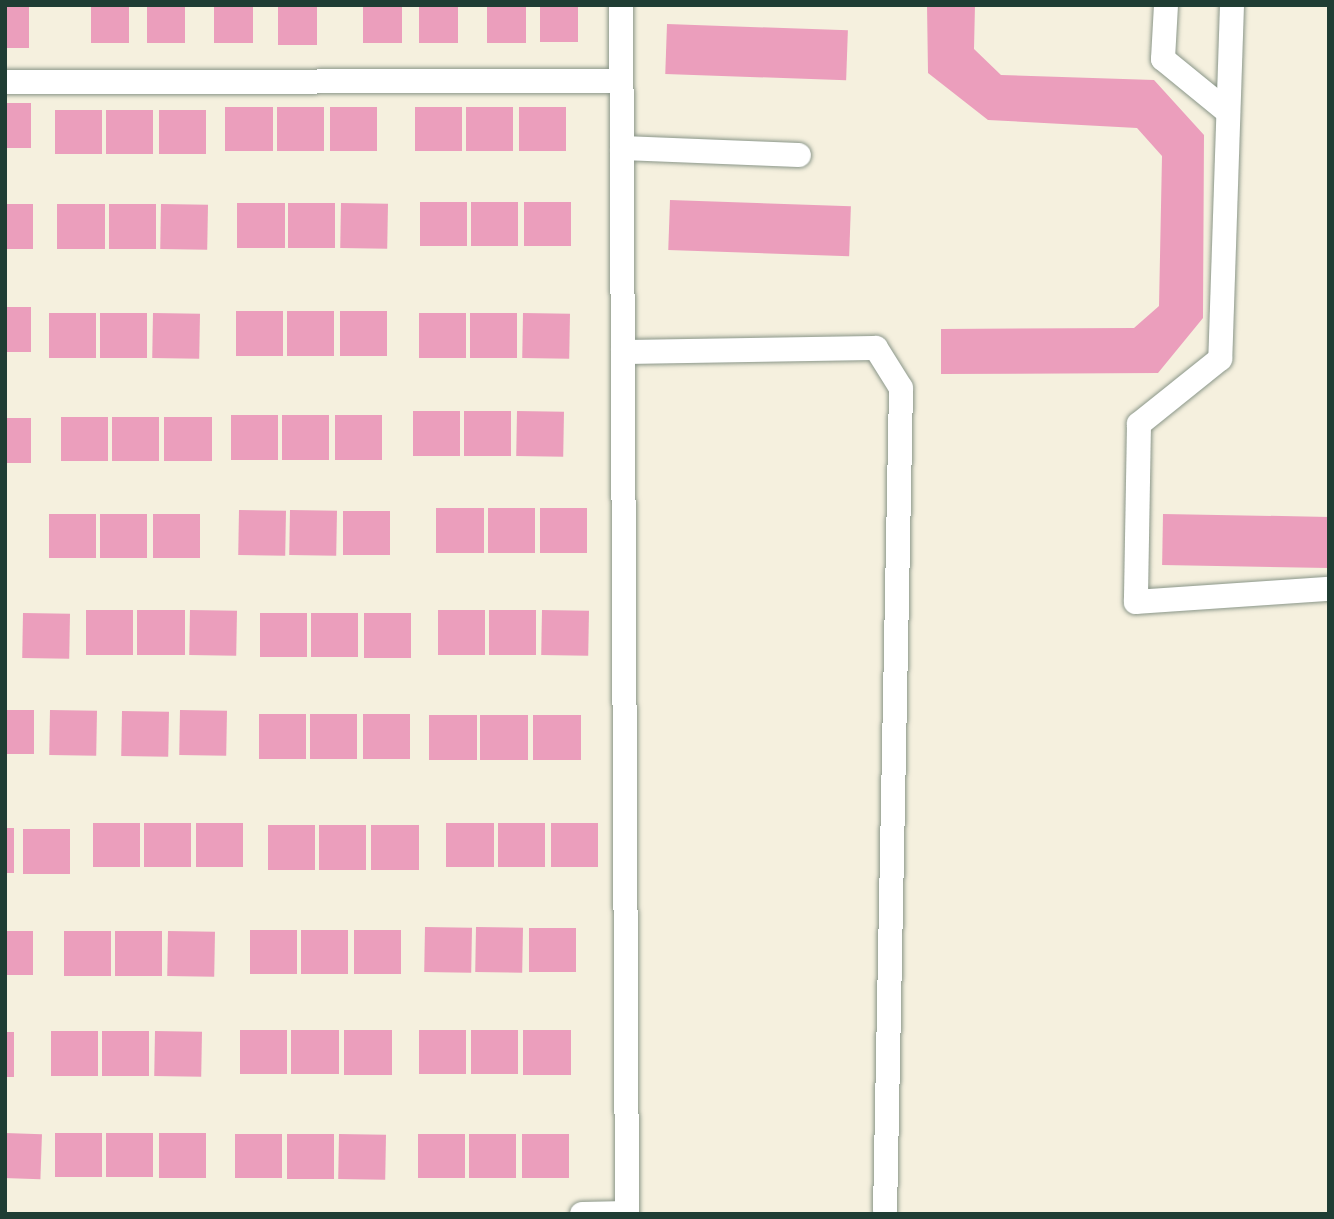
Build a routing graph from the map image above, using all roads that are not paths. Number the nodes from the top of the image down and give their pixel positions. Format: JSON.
{"nodes":[{"id":1,"x":621,"y":5,"type":"edge"},
{"id":2,"x":1166,"y":5,"type":"edge"},
{"id":3,"x":1231,"y":5,"type":"edge"},
{"id":4,"x":621,"y":81,"type":"junction"},
{"id":5,"x":5,"y":82,"type":"edge"},
{"id":6,"x":1228,"y":112,"type":"junction"},
{"id":7,"x":622,"y":148,"type":"junction"},
{"id":8,"x":799,"y":155,"type":"dead end"},
{"id":9,"x":623,"y":352,"type":"junction"},
{"id":10,"x":1329,"y":589,"type":"edge"},
{"id":11,"x":885,"y":1211,"type":"dead end"},
{"id":12,"x":582,"y":1214,"type":"edge"}],
"edges":[{"from":1,"to":4,"type":"street"},
{"from":2,"to":6,"type":"street"},
{"from":3,"to":6,"type":"street"},
{"from":4,"to":5,"type":"street"},
{"from":4,"to":7,"type":"street"},
{"from":6,"to":10,"type":"street"},
{"from":7,"to":8,"type":"street"},
{"from":7,"to":9,"type":"street"},
{"from":9,"to":11,"type":"street"},
{"from":9,"to":12,"type":"street"}]}
